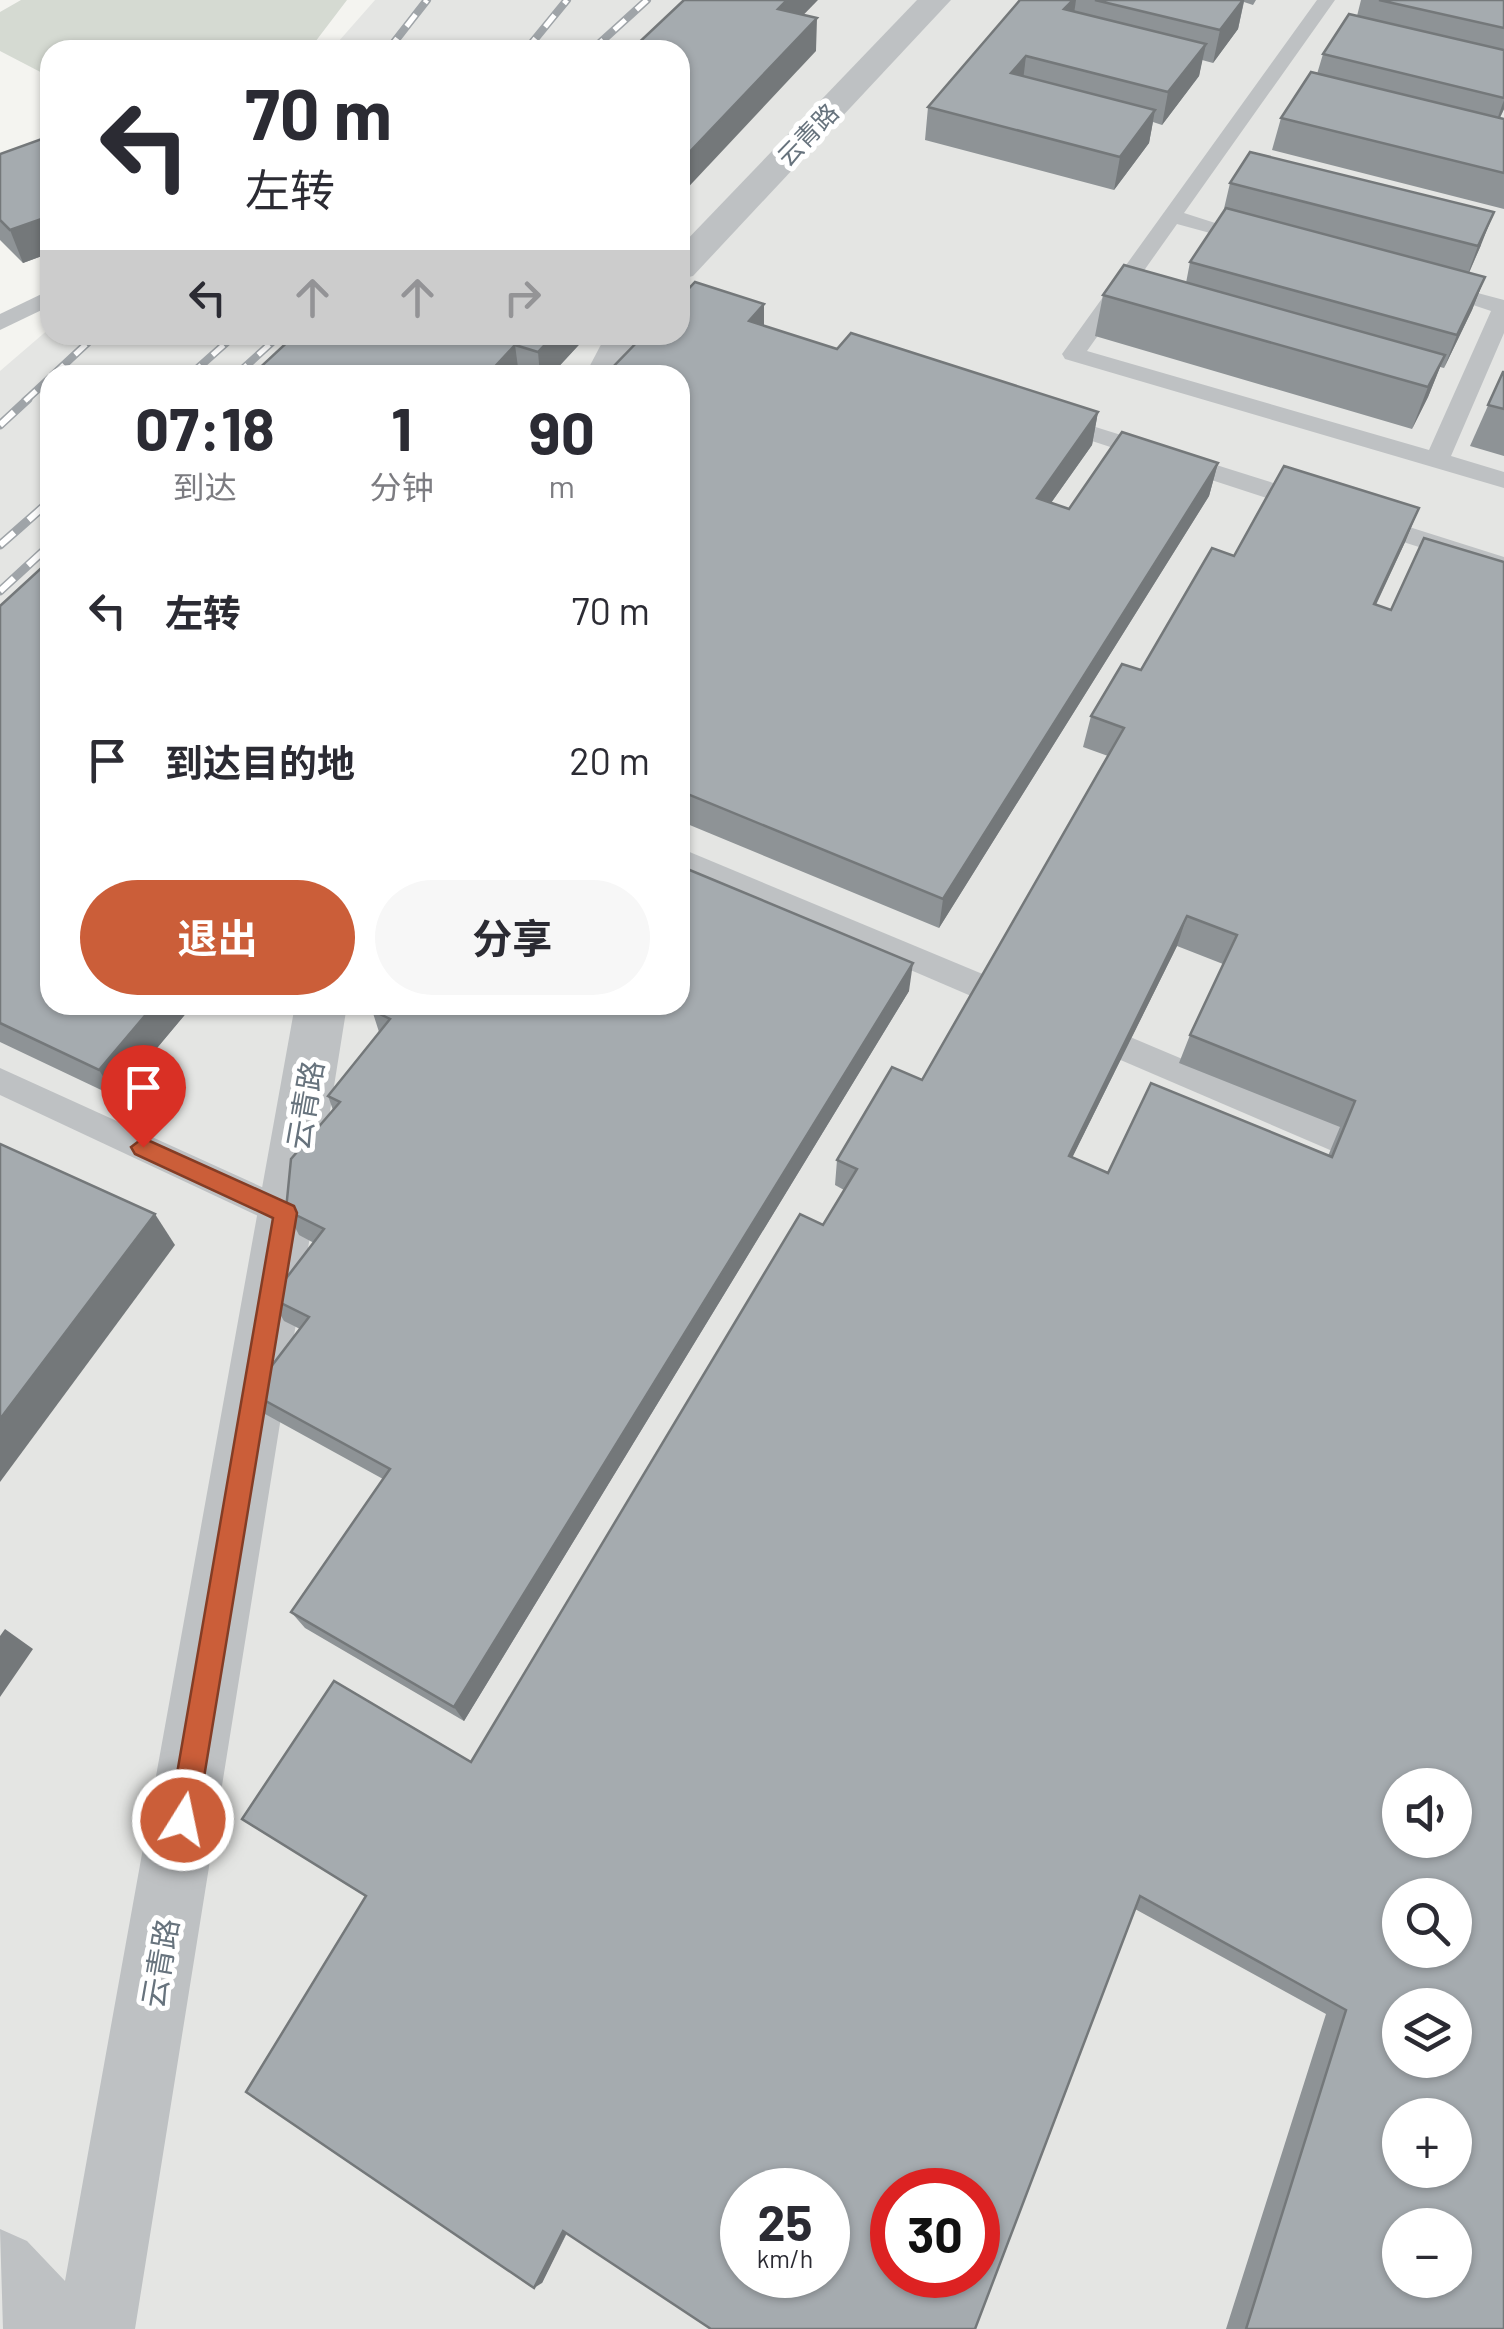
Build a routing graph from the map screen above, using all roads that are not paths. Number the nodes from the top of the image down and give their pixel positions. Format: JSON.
{"nodes":[{"id":1,"x":935,"y":0,"type":"edge"},
{"id":2,"x":1326,"y":0,"type":"edge"},
{"id":3,"x":1172,"y":216,"type":"junction"},
{"id":4,"x":1282,"y":246,"type":"edge"},
{"id":5,"x":690,"y":257,"type":"edge"},
{"id":6,"x":1412,"y":282,"type":"edge"},
{"id":7,"x":40,"y":303,"type":"edge"},
{"id":8,"x":1504,"y":307,"type":"edge"},
{"id":9,"x":0,"y":322,"type":"edge"},
{"id":10,"x":1036,"y":416,"type":"edge"},
{"id":11,"x":1436,"y":460,"type":"junction"},
{"id":12,"x":1504,"y":480,"type":"edge"},
{"id":13,"x":1504,"y":566,"type":"edge"},
{"id":14,"x":690,"y":863,"type":"edge"},
{"id":15,"x":319,"y":1015,"type":"edge"},
{"id":16,"x":0,"y":1081,"type":"edge"},
{"id":17,"x":1412,"y":1171,"type":"edge"},
{"id":18,"x":286,"y":1213,"type":"junction"},
{"id":19,"x":0,"y":2266,"type":"edge"},
{"id":20,"x":56,"y":2329,"type":"edge"},
{"id":21,"x":96,"y":2329,"type":"edge"}],
"edges":[{"from":1,"to":5,"type":"street","name":"云青路"},
{"from":2,"to":3,"type":"lane"},
{"from":3,"to":4,"type":"lane"},
{"from":3,"to":11,"type":"lane"},
{"from":6,"to":8,"type":"lane"},
{"from":7,"to":9,"type":"lane"},
{"from":8,"to":11,"type":"lane"},
{"from":10,"to":13,"type":"lane"},
{"from":11,"to":12,"type":"lane"},
{"from":14,"to":17,"type":"lane"},
{"from":15,"to":18,"type":"street","name":"云青路"},
{"from":16,"to":18,"type":"lane"},
{"from":18,"to":21,"type":"street","name":"云青路"},
{"from":19,"to":20,"type":"street"}]}
